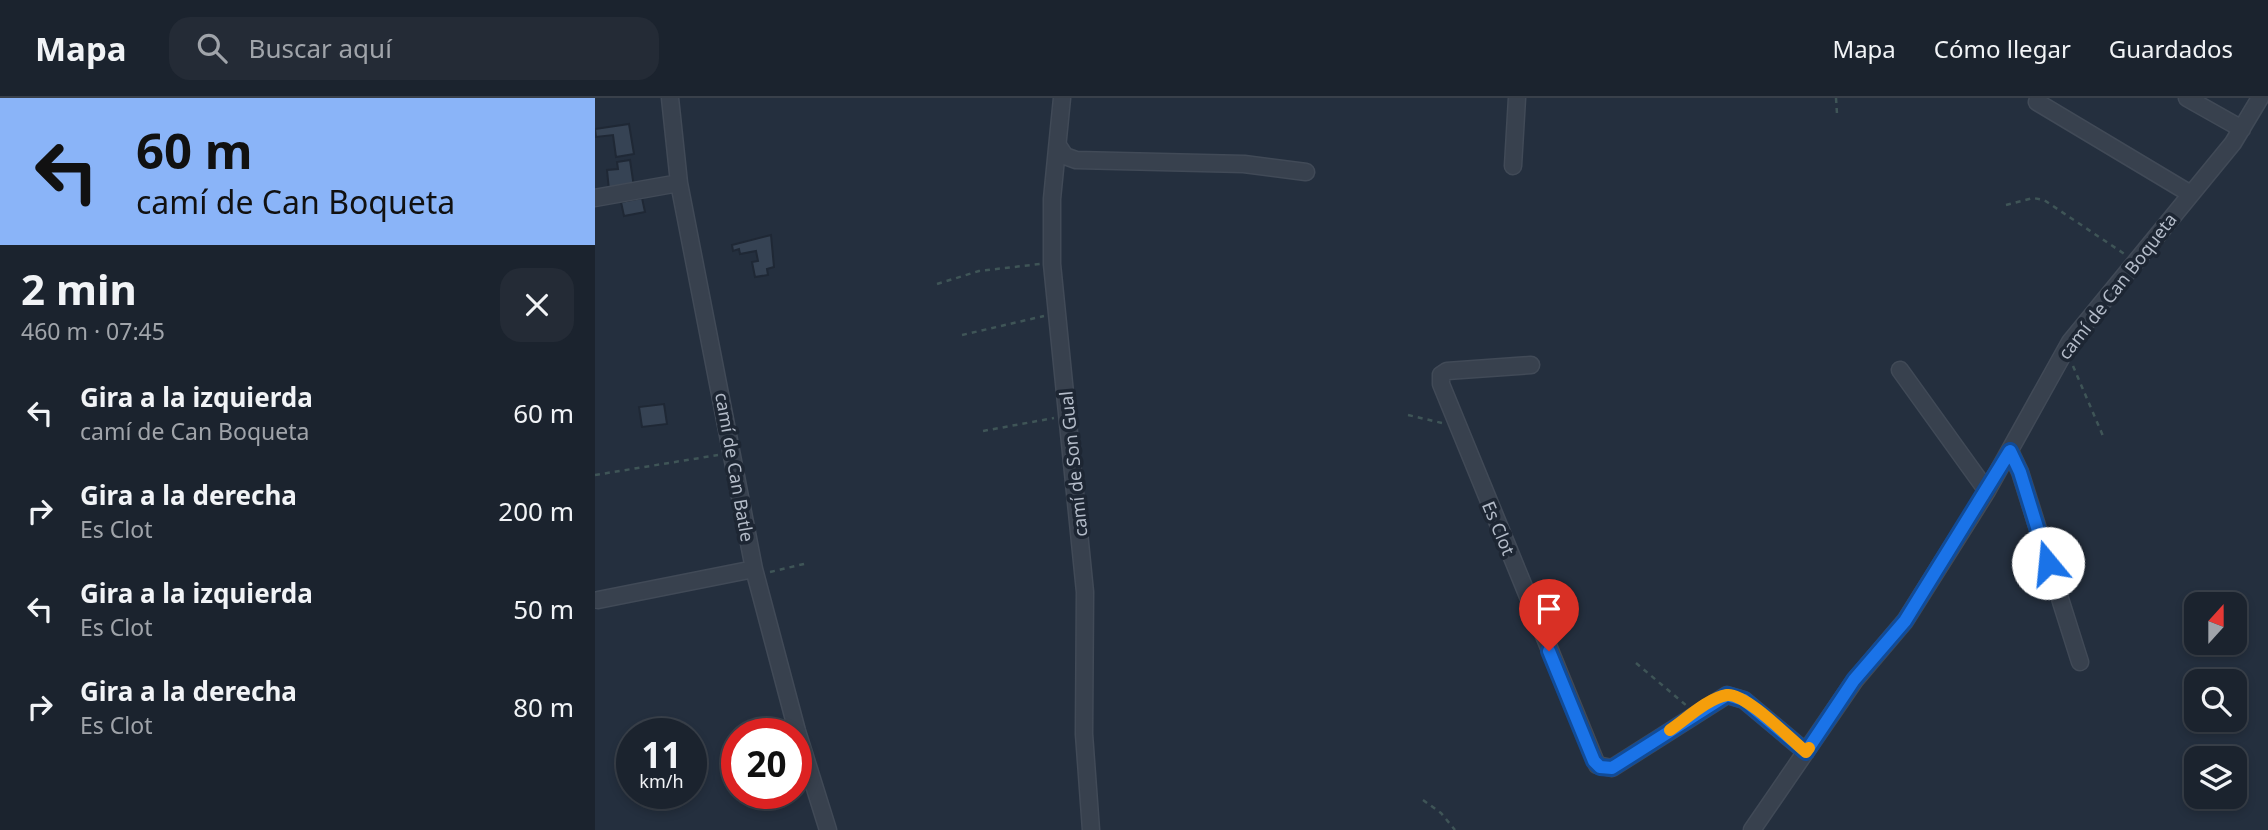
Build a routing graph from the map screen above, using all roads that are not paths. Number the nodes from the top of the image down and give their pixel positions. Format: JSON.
{"nodes":[{"id":1,"x":670,"y":98,"type":"edge"},
{"id":2,"x":1062,"y":98,"type":"edge"},
{"id":3,"x":1517,"y":98,"type":"edge"},
{"id":4,"x":2187,"y":98,"type":"edge"},
{"id":5,"x":2260,"y":98,"type":"edge"},
{"id":6,"x":2037,"y":102,"type":"dead end"},
{"id":7,"x":2242,"y":129,"type":"junction"},
{"id":8,"x":1059,"y":147,"type":"junction"},
{"id":9,"x":1513,"y":166,"type":"dead end"},
{"id":10,"x":1306,"y":172,"type":"dead end"},
{"id":11,"x":679,"y":183,"type":"junction"},
{"id":12,"x":2189,"y":193,"type":"junction"},
{"id":13,"x":595,"y":198,"type":"edge"},
{"id":14,"x":1531,"y":365,"type":"dead end"},
{"id":15,"x":1899,"y":370,"type":"dead end"},
{"id":16,"x":2010,"y":451,"type":"junction"},
{"id":17,"x":1987,"y":491,"type":"junction"},
{"id":18,"x":754,"y":572,"type":"junction"},
{"id":19,"x":598,"y":600,"type":"dead end"},
{"id":20,"x":2080,"y":662,"type":"dead end"},
{"id":21,"x":1806,"y":752,"type":"junction"},
{"id":22,"x":828,"y":830,"type":"edge"},
{"id":23,"x":1091,"y":830,"type":"edge"},
{"id":24,"x":1752,"y":830,"type":"edge"}],
"edges":[{"from":1,"to":11,"type":"street","name":"camí de Can Batle"},
{"from":2,"to":8,"type":"street","name":"camí de Son Gual"},
{"from":3,"to":9,"type":"street"},
{"from":4,"to":7,"type":"street"},
{"from":5,"to":7,"type":"street","name":"camí de Can Boqueta"},
{"from":6,"to":12,"type":"street"},
{"from":7,"to":12,"type":"street","name":"camí de Can Boqueta"},
{"from":8,"to":10,"type":"street"},
{"from":8,"to":23,"type":"street","name":"camí de Son Gual"},
{"from":11,"to":13,"type":"street"},
{"from":11,"to":18,"type":"street","name":"camí de Can Batle"},
{"from":12,"to":16,"type":"street","name":"camí de Can Boqueta"},
{"from":14,"to":21,"type":"street","name":"Es Clot"},
{"from":15,"to":17,"type":"street"},
{"from":16,"to":17,"type":"street","name":"camí de Can Boqueta"},
{"from":16,"to":20,"type":"street"},
{"from":17,"to":21,"type":"street","name":"camí de Can Boqueta"},
{"from":18,"to":19,"type":"street"},
{"from":18,"to":22,"type":"street","name":"camí de Can Batle"},
{"from":21,"to":24,"type":"street","name":"camí de Can Boqueta"}]}
